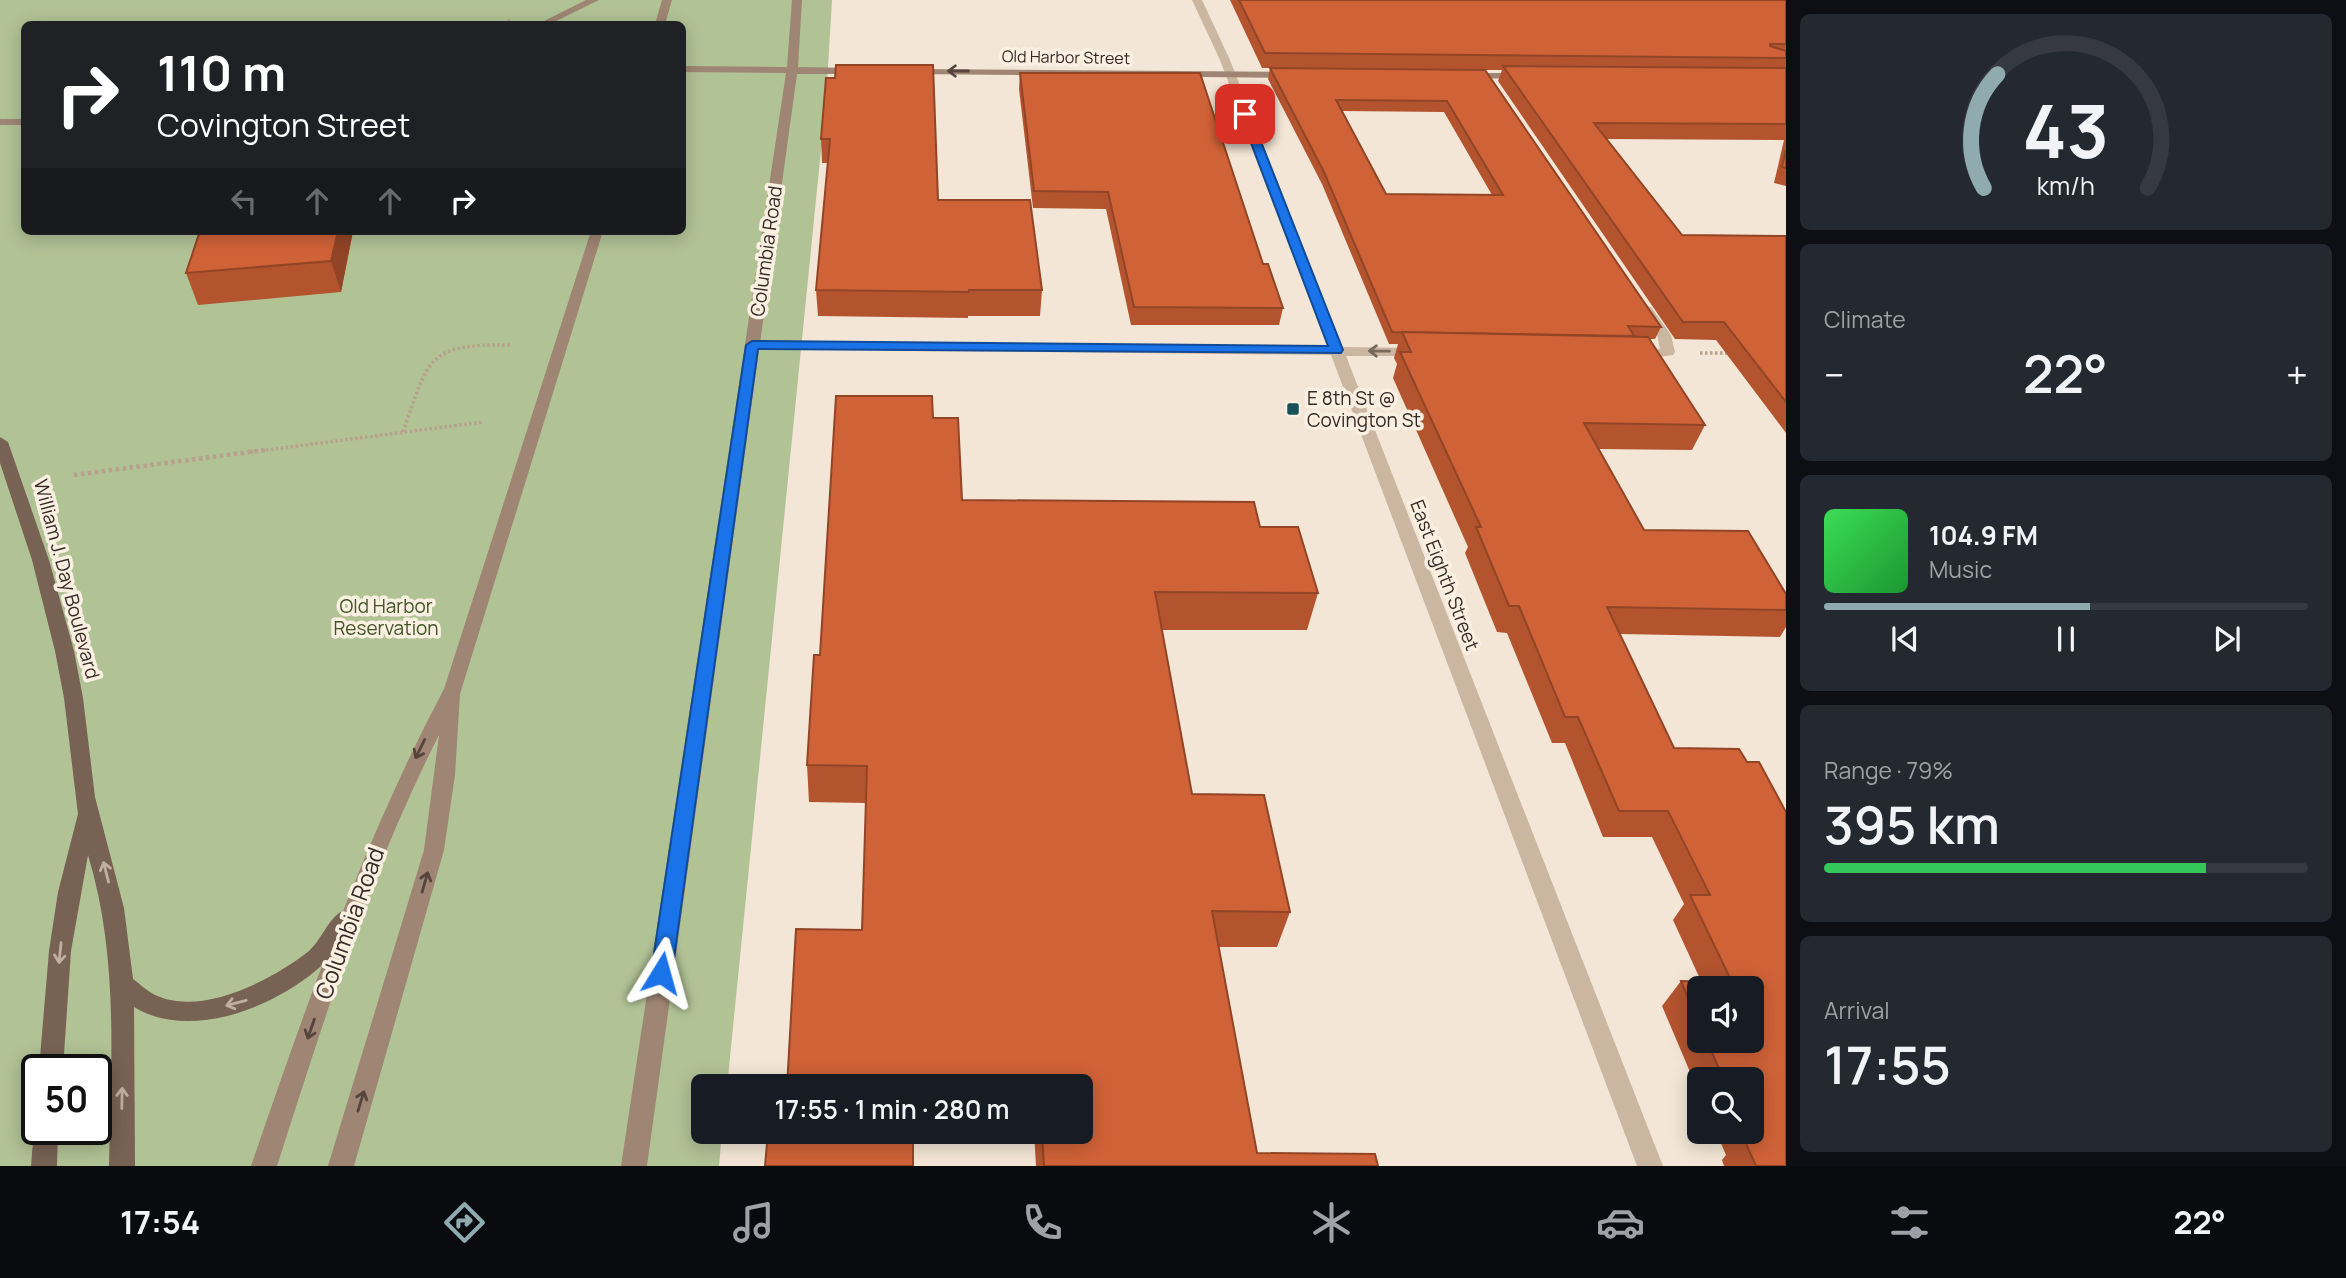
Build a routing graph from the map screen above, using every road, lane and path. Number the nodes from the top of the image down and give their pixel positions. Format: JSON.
{"nodes":[{"id":1,"x":594,"y":0,"type":"edge"},
{"id":2,"x":667,"y":0,"type":"edge"},
{"id":3,"x":797,"y":0,"type":"edge"},
{"id":4,"x":1197,"y":0,"type":"edge"},
{"id":5,"x":549,"y":21,"type":"edge"},
{"id":6,"x":661,"y":21,"type":"edge"},
{"id":7,"x":686,"y":69,"type":"edge"},
{"id":8,"x":792,"y":70,"type":"junction"},
{"id":9,"x":866,"y":71,"type":"edge"},
{"id":10,"x":894,"y":71,"type":"edge"},
{"id":11,"x":1230,"y":74,"type":"junction"},
{"id":12,"x":1304,"y":75,"type":"edge"},
{"id":13,"x":1458,"y":76,"type":"edge"},
{"id":14,"x":1486,"y":76,"type":"junction"},
{"id":15,"x":1540,"y":76,"type":"edge"},
{"id":16,"x":1495,"y":89,"type":"edge"},
{"id":17,"x":0,"y":122,"type":"edge"},
{"id":18,"x":21,"y":122,"type":"edge"},
{"id":19,"x":596,"y":235,"type":"edge"},
{"id":20,"x":1641,"y":302,"type":"edge"},
{"id":21,"x":510,"y":345,"type":"dead end"},
{"id":22,"x":752,"y":345,"type":"junction"},
{"id":23,"x":1336,"y":350,"type":"junction"},
{"id":24,"x":1434,"y":352,"type":"edge"},
{"id":25,"x":1693,"y":353,"type":"dead end"},
{"id":26,"x":1733,"y":353,"type":"edge"},
{"id":27,"x":1623,"y":356,"type":"edge"},
{"id":28,"x":483,"y":422,"type":"dead end"},
{"id":29,"x":403,"y":432,"type":"junction"},
{"id":30,"x":0,"y":442,"type":"edge"},
{"id":31,"x":74,"y":475,"type":"dead end"},
{"id":32,"x":453,"y":689,"type":"junction"},
{"id":33,"x":88,"y":814,"type":"junction"},
{"id":34,"x":347,"y":920,"type":"junction"},
{"id":35,"x":124,"y":985,"type":"junction"},
{"id":36,"x":52,"y":1054,"type":"edge"},
{"id":37,"x":45,"y":1145,"type":"edge"},
{"id":38,"x":44,"y":1166,"type":"edge"},
{"id":39,"x":121,"y":1166,"type":"edge"},
{"id":40,"x":264,"y":1166,"type":"edge"},
{"id":41,"x":341,"y":1166,"type":"edge"},
{"id":42,"x":634,"y":1166,"type":"edge"},
{"id":43,"x":1650,"y":1166,"type":"edge"}],
"edges":[{"from":1,"to":5,"type":"main road"},
{"from":2,"to":6,"type":"main road"},
{"from":3,"to":8,"type":"main road","name":"Columbia Road"},
{"from":4,"to":11,"type":"street","name":"East Eighth Street"},
{"from":7,"to":8,"type":"main road"},
{"from":8,"to":9,"type":"main road"},
{"from":8,"to":22,"type":"main road","name":"Columbia Road"},
{"from":11,"to":10,"type":"main road","name":"Old Harbor Street","one_way":true},
{"from":11,"to":12,"type":"main road","name":"Old Harbor Street"},
{"from":11,"to":23,"type":"street","name":"East Eighth Street"},
{"from":13,"to":14,"type":"main road"},
{"from":14,"to":15,"type":"main road"},
{"from":14,"to":16,"type":"street"},
{"from":17,"to":18,"type":"main road"},
{"from":19,"to":32,"type":"main road","name":"Columbia Road"},
{"from":20,"to":27,"type":"street"},
{"from":21,"to":29,"type":"path"},
{"from":22,"to":23,"type":"street"},
{"from":22,"to":42,"type":"main road","name":"Columbia Road"},
{"from":24,"to":23,"type":"street","one_way":true},
{"from":23,"to":43,"type":"street","name":"East Eighth Street"},
{"from":25,"to":26,"type":"path"},
{"from":28,"to":29,"type":"path"},
{"from":29,"to":31,"type":"path"},
{"from":30,"to":33,"type":"main road","name":"William J. Day Boulevard"},
{"from":32,"to":34,"type":"main road","name":"Columbia Road","one_way":true},
{"from":41,"to":32,"type":"main road","name":"Columbia Road","one_way":true},
{"from":35,"to":33,"type":"main road","name":"William J. Day Boulevard","one_way":true},
{"from":33,"to":36,"type":"main road","name":"William J. Day Boulevard","one_way":true},
{"from":34,"to":35,"type":"main road","one_way":true},
{"from":34,"to":40,"type":"main road","name":"Columbia Road","one_way":true},
{"from":39,"to":35,"type":"main road","name":"William J. Day Boulevard","one_way":true},
{"from":37,"to":38,"type":"main road"}]}
